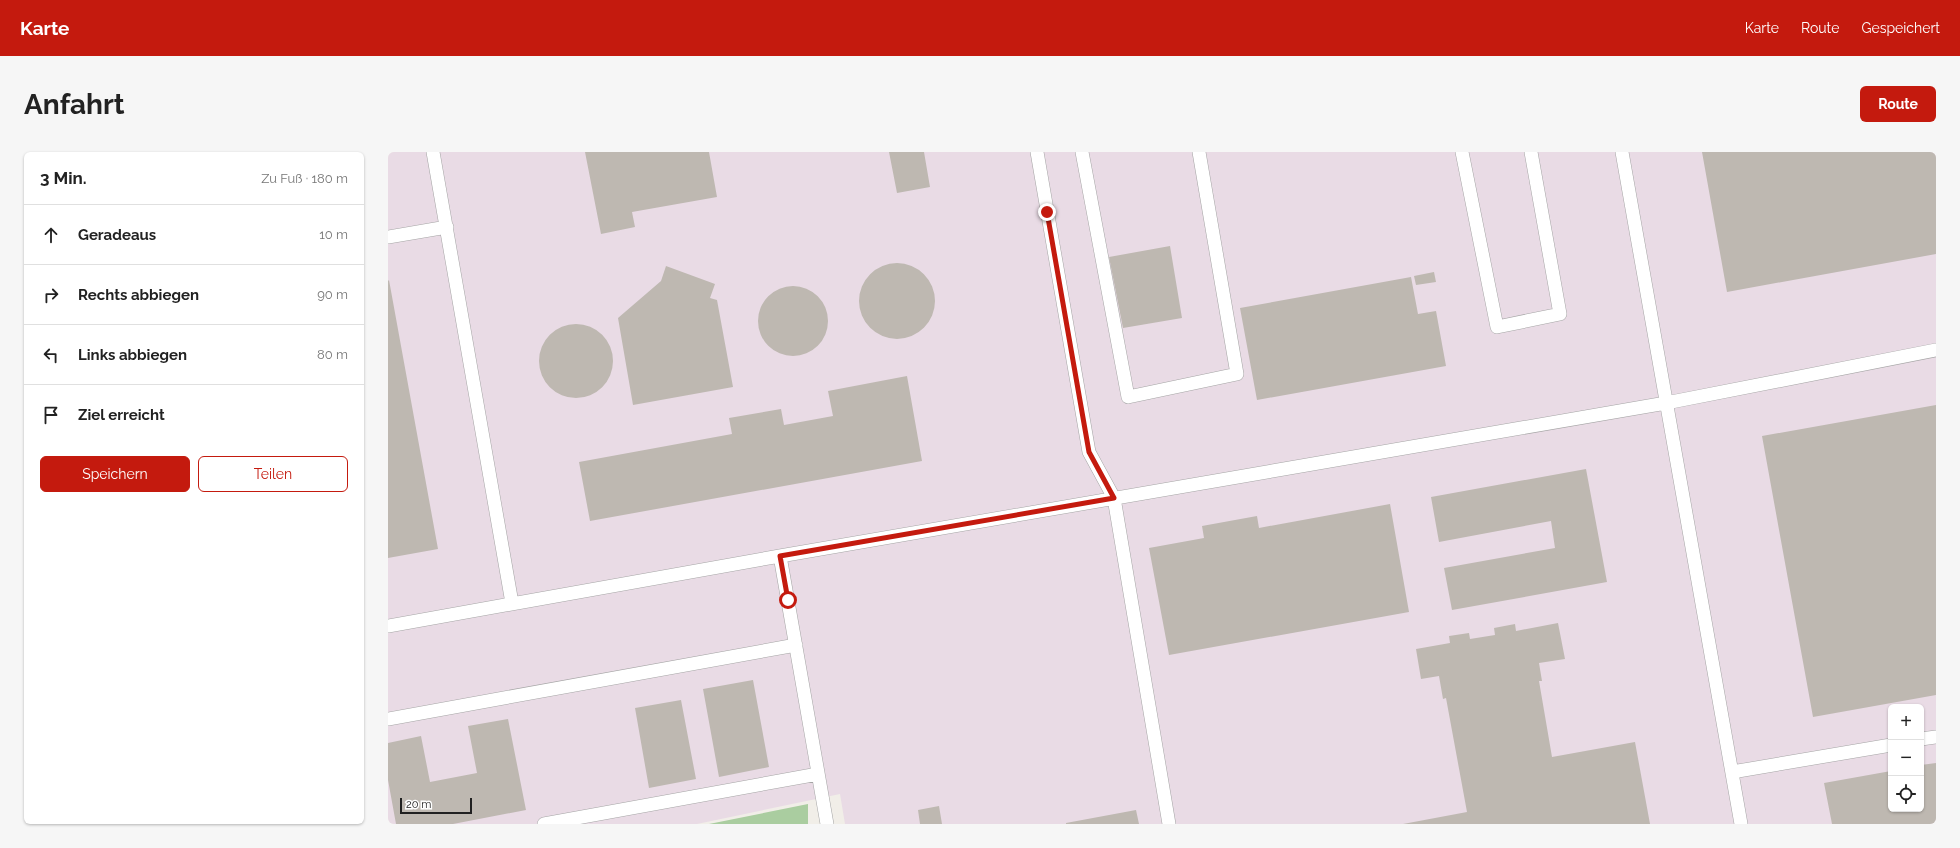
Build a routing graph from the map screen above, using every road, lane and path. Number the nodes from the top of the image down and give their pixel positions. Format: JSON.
{"nodes":[{"id":1,"x":433,"y":152,"type":"edge"},
{"id":2,"x":1037,"y":152,"type":"edge"},
{"id":3,"x":1082,"y":152,"type":"edge"},
{"id":4,"x":1199,"y":152,"type":"edge"},
{"id":5,"x":1462,"y":152,"type":"edge"},
{"id":6,"x":1531,"y":152,"type":"edge"},
{"id":7,"x":1622,"y":152,"type":"edge"},
{"id":8,"x":446,"y":227,"type":"junction"},
{"id":9,"x":388,"y":237,"type":"edge"},
{"id":10,"x":1936,"y":350,"type":"edge"},
{"id":11,"x":1666,"y":403,"type":"junction"},
{"id":12,"x":1114,"y":498,"type":"junction"},
{"id":13,"x":780,"y":556,"type":"junction"},
{"id":14,"x":512,"y":603,"type":"junction"},
{"id":15,"x":388,"y":626,"type":"edge"},
{"id":16,"x":796,"y":645,"type":"junction"},
{"id":17,"x":388,"y":719,"type":"edge"},
{"id":18,"x":1936,"y":737,"type":"edge"},
{"id":19,"x":1924,"y":739,"type":"edge"},
{"id":20,"x":1888,"y":745,"type":"edge"},
{"id":21,"x":1732,"y":772,"type":"junction"},
{"id":22,"x":818,"y":774,"type":"junction"},
{"id":23,"x":544,"y":824,"type":"edge"},
{"id":24,"x":827,"y":824,"type":"edge"},
{"id":25,"x":1169,"y":824,"type":"edge"},
{"id":26,"x":1741,"y":824,"type":"edge"}],
"edges":[{"from":1,"to":8,"type":"lane"},
{"from":2,"to":12,"type":"lane"},
{"from":3,"to":4,"type":"lane"},
{"from":5,"to":6,"type":"lane"},
{"from":7,"to":11,"type":"lane"},
{"from":8,"to":9,"type":"lane"},
{"from":8,"to":14,"type":"lane"},
{"from":10,"to":11,"type":"lane"},
{"from":11,"to":12,"type":"lane"},
{"from":11,"to":21,"type":"lane"},
{"from":12,"to":13,"type":"lane"},
{"from":12,"to":25,"type":"lane"},
{"from":13,"to":14,"type":"lane"},
{"from":13,"to":16,"type":"lane"},
{"from":14,"to":15,"type":"lane"},
{"from":16,"to":17,"type":"lane"},
{"from":16,"to":22,"type":"lane"},
{"from":18,"to":19,"type":"lane"},
{"from":20,"to":21,"type":"lane"},
{"from":21,"to":26,"type":"lane"},
{"from":22,"to":23,"type":"lane"},
{"from":22,"to":24,"type":"lane"}]}
